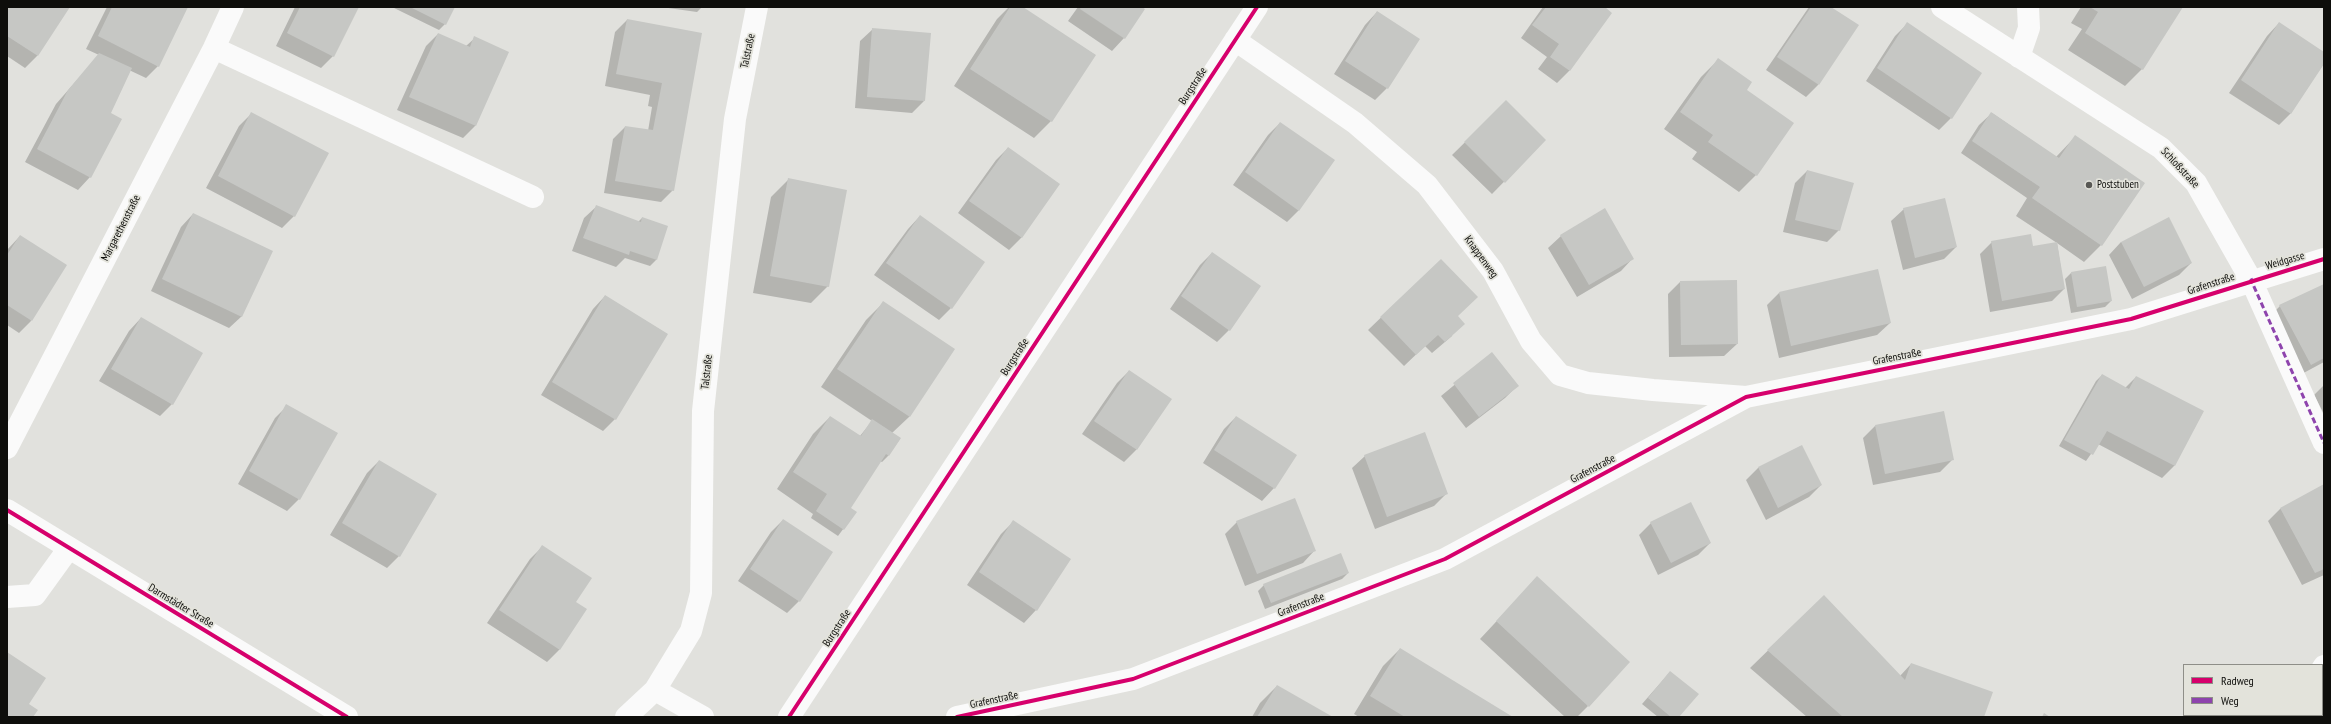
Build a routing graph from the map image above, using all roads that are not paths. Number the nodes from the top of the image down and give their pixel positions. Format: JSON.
{"nodes":[{"id":1,"x":233,"y":7,"type":"edge"},
{"id":2,"x":757,"y":7,"type":"edge"},
{"id":3,"x":1257,"y":7,"type":"edge"},
{"id":4,"x":1942,"y":7,"type":"edge"},
{"id":5,"x":2028,"y":7,"type":"edge"},
{"id":6,"x":1235,"y":40,"type":"junction"},
{"id":7,"x":214,"y":48,"type":"junction"},
{"id":8,"x":2019,"y":57,"type":"junction"},
{"id":9,"x":534,"y":197,"type":"dead end"},
{"id":10,"x":2324,"y":258,"type":"edge"},
{"id":11,"x":2251,"y":280,"type":"junction"},
{"id":12,"x":1746,"y":397,"type":"junction"},
{"id":13,"x":2324,"y":443,"type":"edge"},
{"id":14,"x":7,"y":448,"type":"edge"},
{"id":15,"x":7,"y":510,"type":"edge"},
{"id":16,"x":69,"y":548,"type":"junction"},
{"id":17,"x":7,"y":597,"type":"edge"},
{"id":18,"x":654,"y":690,"type":"junction"},
{"id":19,"x":347,"y":717,"type":"edge"},
{"id":20,"x":626,"y":717,"type":"edge"},
{"id":21,"x":703,"y":717,"type":"edge"},
{"id":22,"x":789,"y":717,"type":"edge"},
{"id":23,"x":957,"y":717,"type":"edge"}],
"edges":[{"from":1,"to":7,"type":"street","name":"Margarethenstraße"},
{"from":2,"to":18,"type":"street","name":"Talstraße"},
{"from":3,"to":6,"type":"street","name":"Burgstraße"},
{"from":4,"to":8,"type":"street","name":"Schloßstraße"},
{"from":5,"to":8,"type":"street"},
{"from":6,"to":12,"type":"street","name":"Knappenweg"},
{"from":6,"to":22,"type":"street","name":"Burgstraße"},
{"from":7,"to":9,"type":"street"},
{"from":7,"to":14,"type":"street","name":"Margarethenstraße"},
{"from":8,"to":11,"type":"street","name":"Schloßstraße"},
{"from":10,"to":11,"type":"street","name":"Weidgasse"},
{"from":11,"to":12,"type":"street","name":"Grafenstraße"},
{"from":11,"to":13,"type":"street","name":"Schloßstraße"},
{"from":12,"to":23,"type":"street","name":"Grafenstraße"},
{"from":15,"to":16,"type":"street","name":"Darmstädter Straße"},
{"from":16,"to":17,"type":"street"},
{"from":16,"to":19,"type":"street","name":"Darmstädter Straße"},
{"from":18,"to":20,"type":"street","name":"Talstraße"},
{"from":18,"to":21,"type":"street"}]}
